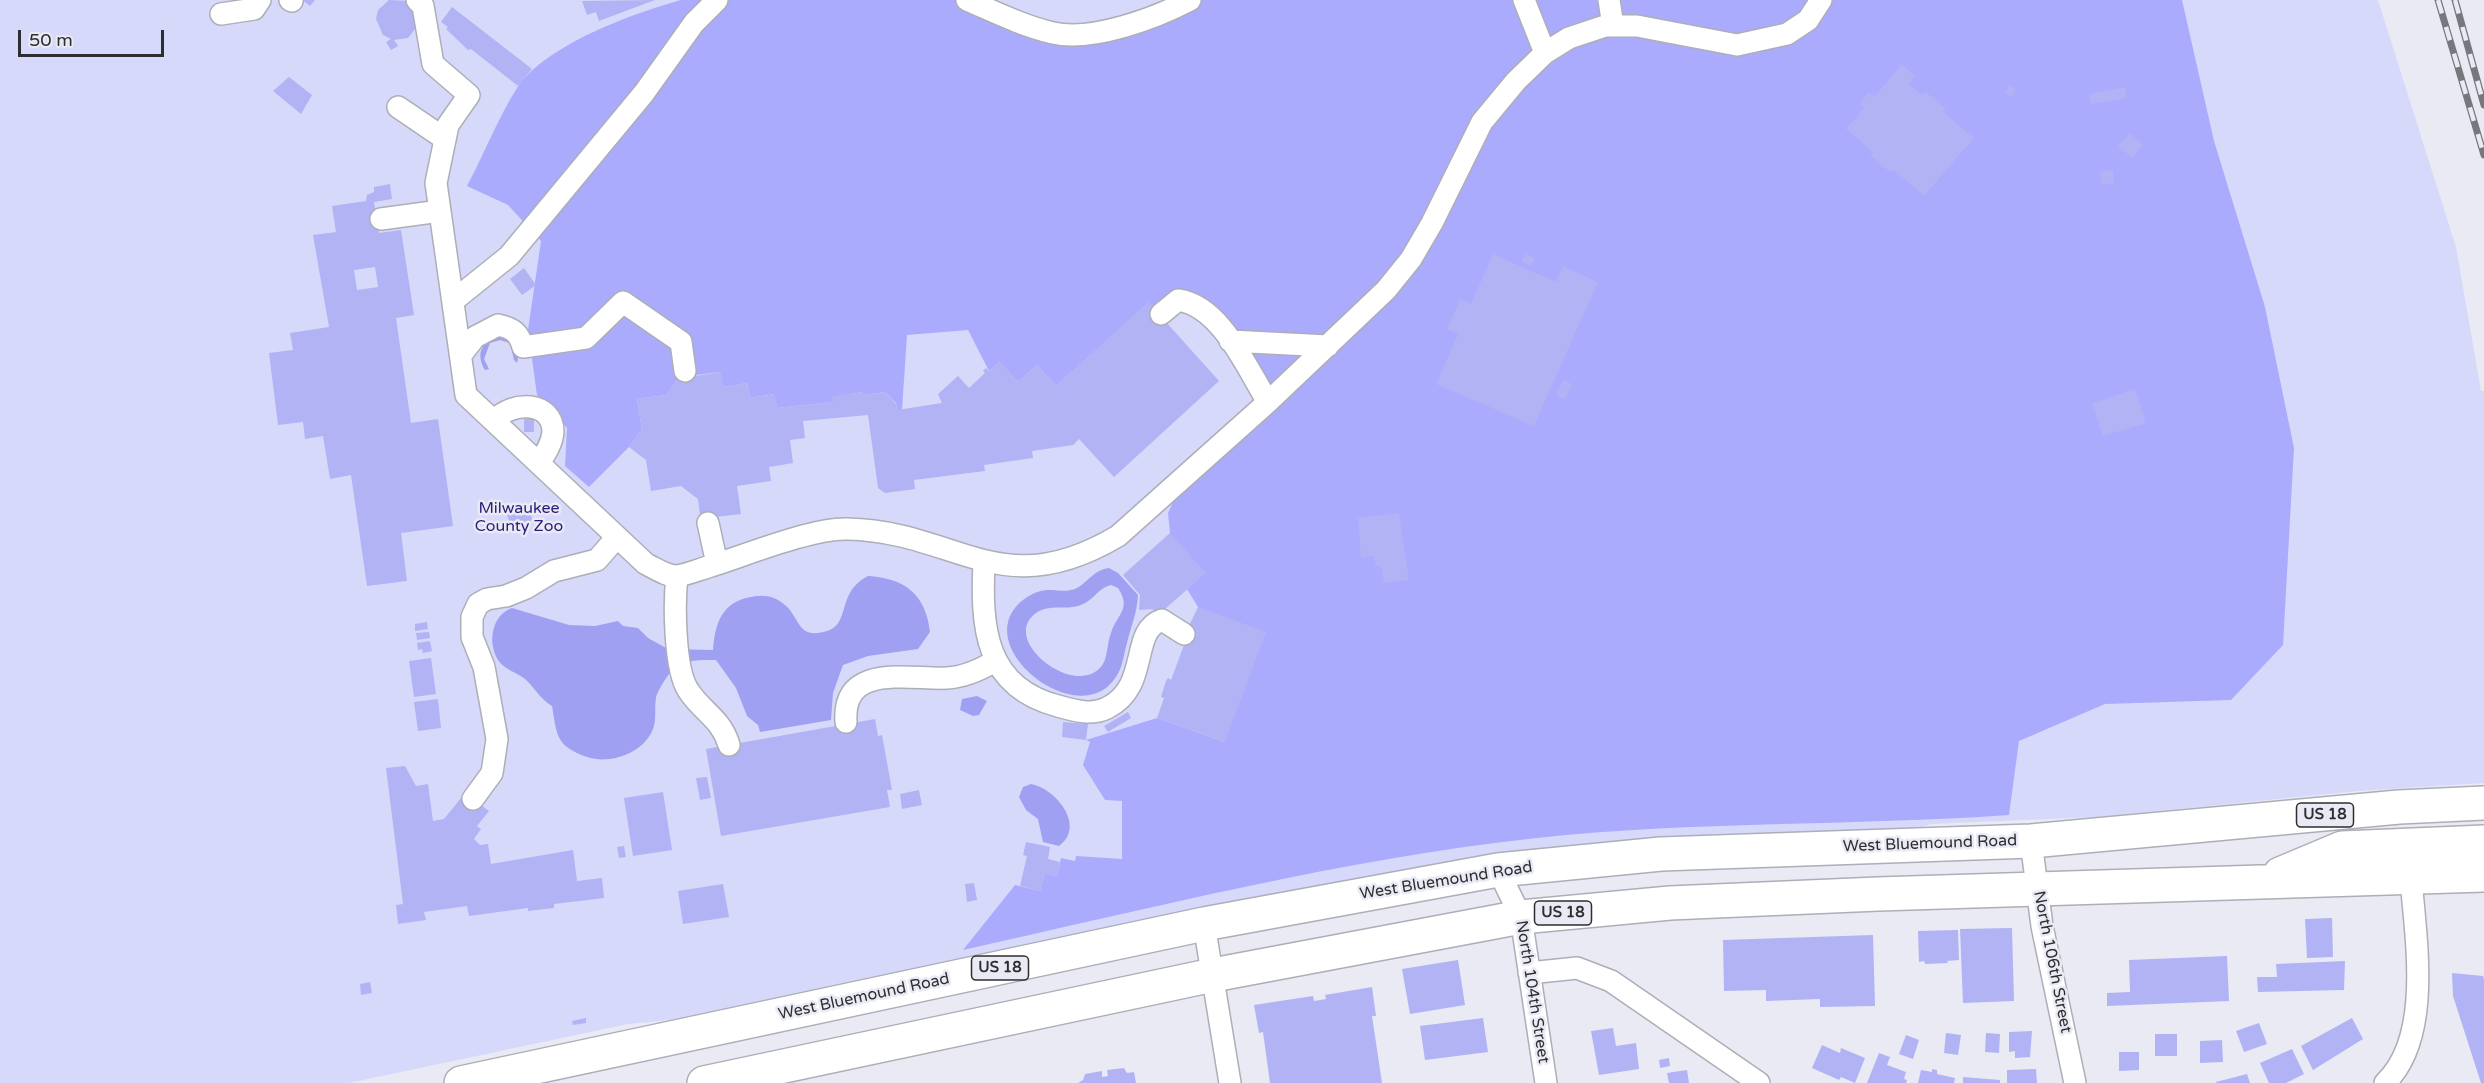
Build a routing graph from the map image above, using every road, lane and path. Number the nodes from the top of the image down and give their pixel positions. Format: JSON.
{"nodes":[{"id":1,"x":260,"y":0,"type":"edge"},
{"id":2,"x":417,"y":0,"type":"edge"},
{"id":3,"x":717,"y":0,"type":"edge"},
{"id":4,"x":967,"y":0,"type":"edge"},
{"id":5,"x":1190,"y":0,"type":"edge"},
{"id":6,"x":1524,"y":0,"type":"edge"},
{"id":7,"x":1609,"y":0,"type":"edge"},
{"id":8,"x":1821,"y":0,"type":"edge"},
{"id":9,"x":221,"y":14,"type":"dead end"},
{"id":10,"x":1613,"y":26,"type":"junction"},
{"id":11,"x":1545,"y":53,"type":"junction"},
{"id":12,"x":398,"y":107,"type":"dead end"},
{"id":13,"x":445,"y":139,"type":"junction"},
{"id":14,"x":440,"y":211,"type":"junction"},
{"id":15,"x":381,"y":219,"type":"dead end"},
{"id":16,"x":453,"y":301,"type":"junction"},
{"id":17,"x":1161,"y":314,"type":"dead end"},
{"id":18,"x":1230,"y":341,"type":"junction"},
{"id":19,"x":1328,"y":346,"type":"junction"},
{"id":20,"x":461,"y":355,"type":"junction"},
{"id":21,"x":685,"y":370,"type":"dead end"},
{"id":22,"x":1268,"y":402,"type":"junction"},
{"id":23,"x":494,"y":421,"type":"junction"},
{"id":24,"x":540,"y":464,"type":"junction"},
{"id":25,"x":708,"y":523,"type":"dead end"},
{"id":26,"x":617,"y":537,"type":"junction"},
{"id":27,"x":984,"y":562,"type":"junction"},
{"id":28,"x":717,"y":564,"type":"junction"},
{"id":29,"x":677,"y":576,"type":"junction"},
{"id":30,"x":1184,"y":634,"type":"dead end"},
{"id":31,"x":995,"y":661,"type":"junction"},
{"id":32,"x":846,"y":722,"type":"dead end"},
{"id":33,"x":729,"y":745,"type":"dead end"},
{"id":34,"x":473,"y":799,"type":"dead end"},
{"id":35,"x":2484,"y":803,"type":"edge"},
{"id":36,"x":2031,"y":841,"type":"junction"},
{"id":37,"x":2484,"y":842,"type":"edge"},
{"id":38,"x":2409,"y":860,"type":"junction"},
{"id":39,"x":1498,"y":870,"type":"junction"},
{"id":40,"x":2484,"y":875,"type":"edge"},
{"id":41,"x":2038,"y":890,"type":"junction"},
{"id":42,"x":1521,"y":917,"type":"junction"},
{"id":43,"x":1204,"y":924,"type":"junction"},
{"id":44,"x":1529,"y":973,"type":"junction"},
{"id":45,"x":1213,"y":975,"type":"junction"},
{"id":46,"x":461,"y":1083,"type":"edge"},
{"id":47,"x":704,"y":1083,"type":"edge"},
{"id":48,"x":1230,"y":1083,"type":"edge"},
{"id":49,"x":1546,"y":1083,"type":"edge"},
{"id":50,"x":1759,"y":1083,"type":"edge"},
{"id":51,"x":2075,"y":1083,"type":"edge"},
{"id":52,"x":2385,"y":1083,"type":"edge"}],
"edges":[{"from":1,"to":9,"type":"street"},
{"from":2,"to":13,"type":"street"},
{"from":3,"to":16,"type":"street"},
{"from":4,"to":5,"type":"street"},
{"from":6,"to":11,"type":"street"},
{"from":7,"to":10,"type":"street"},
{"from":8,"to":10,"type":"street"},
{"from":10,"to":11,"type":"street"},
{"from":11,"to":19,"type":"street"},
{"from":12,"to":13,"type":"street"},
{"from":13,"to":14,"type":"street"},
{"from":14,"to":15,"type":"street"},
{"from":14,"to":16,"type":"street"},
{"from":16,"to":20,"type":"street"},
{"from":17,"to":18,"type":"street"},
{"from":18,"to":19,"type":"street"},
{"from":18,"to":22,"type":"street"},
{"from":19,"to":22,"type":"street"},
{"from":20,"to":21,"type":"street"},
{"from":20,"to":23,"type":"street"},
{"from":22,"to":27,"type":"street"},
{"from":23,"to":24,"type":"street"},
{"from":23,"to":24,"type":"street"},
{"from":24,"to":26,"type":"street"},
{"from":25,"to":28,"type":"street"},
{"from":26,"to":29,"type":"street"},
{"from":26,"to":34,"type":"street"},
{"from":27,"to":28,"type":"street"},
{"from":27,"to":31,"type":"street"},
{"from":28,"to":29,"type":"street"},
{"from":29,"to":33,"type":"street"},
{"from":30,"to":31,"type":"street"},
{"from":31,"to":32,"type":"street"},
{"from":35,"to":36,"type":"main road","name":"West Bluemound Road","number":"US 18"},
{"from":36,"to":39,"type":"main road","name":"West Bluemound Road","number":"US 18"},
{"from":36,"to":41,"type":"street","name":"North 106th Street"},
{"from":37,"to":38,"type":"main road"},
{"from":38,"to":40,"type":"main road"},
{"from":38,"to":41,"type":"main road","number":"US 18"},
{"from":38,"to":52,"type":"street"},
{"from":39,"to":42,"type":"street","name":"North 104th Street"},
{"from":39,"to":43,"type":"main road","name":"West Bluemound Road","number":"US 18"},
{"from":41,"to":42,"type":"main road","number":"US 18"},
{"from":41,"to":51,"type":"street","name":"North 106th Street"},
{"from":42,"to":44,"type":"street","name":"North 104th Street"},
{"from":42,"to":45,"type":"main road","number":"US 18"},
{"from":43,"to":45,"type":"street"},
{"from":43,"to":46,"type":"main road","name":"West Bluemound Road","number":"US 18"},
{"from":44,"to":49,"type":"street","name":"North 104th Street"},
{"from":44,"to":50,"type":"street"},
{"from":45,"to":47,"type":"main road","number":"US 18"},
{"from":45,"to":48,"type":"street"}]}
